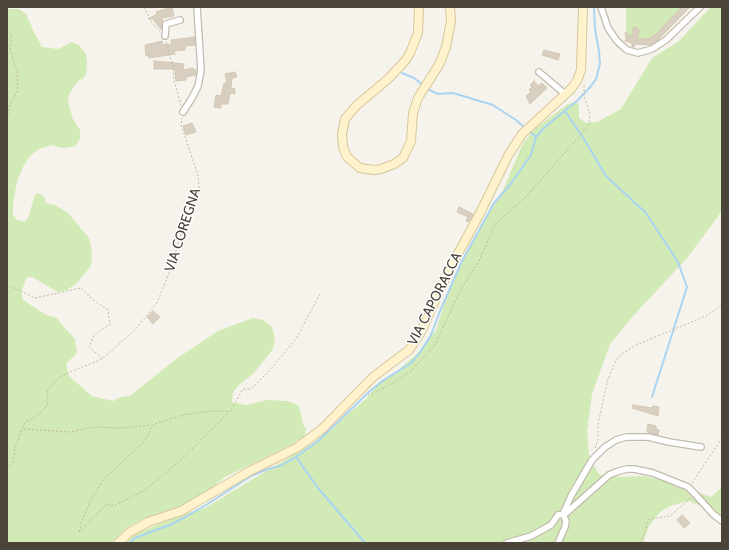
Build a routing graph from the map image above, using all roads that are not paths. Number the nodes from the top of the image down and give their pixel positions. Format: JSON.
{"nodes":[{"id":1,"x":197,"y":7,"type":"edge"},
{"id":2,"x":419,"y":7,"type":"edge"},
{"id":3,"x":450,"y":7,"type":"edge"},
{"id":4,"x":583,"y":7,"type":"edge"},
{"id":5,"x":601,"y":7,"type":"edge"},
{"id":6,"x":700,"y":7,"type":"edge"},
{"id":7,"x":180,"y":20,"type":"dead end"},
{"id":8,"x":165,"y":36,"type":"road end"},
{"id":9,"x":539,"y":72,"type":"dead end"},
{"id":10,"x":566,"y":94,"type":"junction"},
{"id":11,"x":183,"y":112,"type":"road end"},
{"id":12,"x":701,"y":447,"type":"dead end"},
{"id":13,"x":564,"y":514,"type":"junction"},
{"id":14,"x":722,"y":521,"type":"edge"},
{"id":15,"x":118,"y":543,"type":"edge"},
{"id":16,"x":508,"y":543,"type":"edge"},
{"id":17,"x":558,"y":543,"type":"edge"}],
"edges":[{"from":1,"to":11,"type":"street"},
{"from":2,"to":3,"type":"street"},
{"from":4,"to":10,"type":"street","name":"VIA CAPORACCA"},
{"from":5,"to":6,"type":"street"},
{"from":7,"to":8,"type":"street"},
{"from":9,"to":10,"type":"street"},
{"from":10,"to":15,"type":"street","name":"VIA CAPORACCA"},
{"from":12,"to":13,"type":"street"},
{"from":13,"to":14,"type":"street"},
{"from":13,"to":16,"type":"street"},
{"from":13,"to":17,"type":"street"}]}
